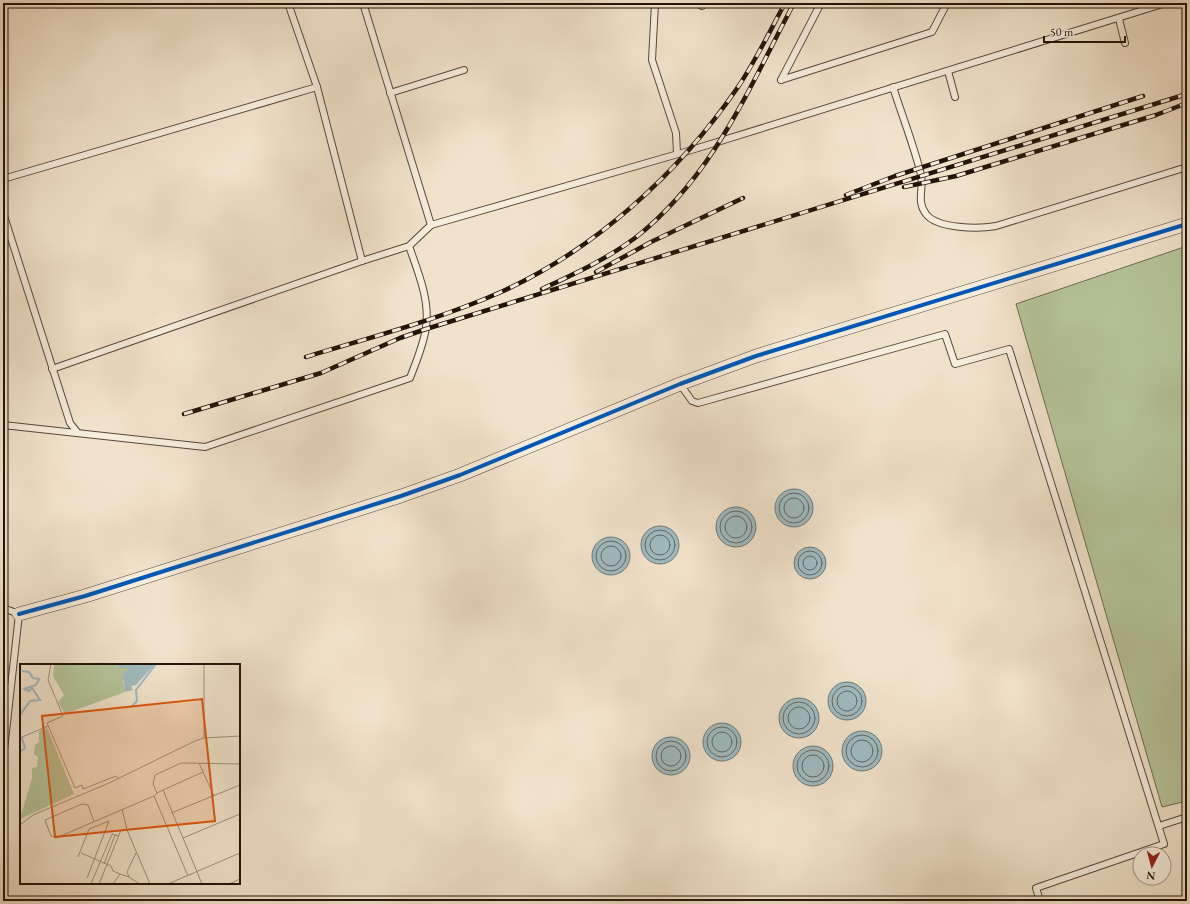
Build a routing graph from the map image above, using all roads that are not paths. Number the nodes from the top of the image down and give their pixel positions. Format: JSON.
{"nodes":[{"id":1,"x":288,"y":3,"type":"edge"},
{"id":2,"x":362,"y":3,"type":"edge"},
{"id":3,"x":655,"y":3,"type":"edge"},
{"id":4,"x":821,"y":3,"type":"edge"},
{"id":5,"x":947,"y":3,"type":"edge"},
{"id":6,"x":1166,"y":3,"type":"edge"},
{"id":7,"x":1119,"y":19,"type":"junction"},
{"id":8,"x":1125,"y":44,"type":"dead end"},
{"id":9,"x":464,"y":70,"type":"dead end"},
{"id":10,"x":948,"y":70,"type":"junction"},
{"id":11,"x":317,"y":87,"type":"junction"},
{"id":12,"x":893,"y":87,"type":"junction"},
{"id":13,"x":390,"y":93,"type":"junction"},
{"id":14,"x":954,"y":97,"type":"dead end"},
{"id":15,"x":677,"y":153,"type":"junction"},
{"id":16,"x":1187,"y":167,"type":"edge"},
{"id":17,"x":3,"y":180,"type":"edge"},
{"id":18,"x":3,"y":213,"type":"edge"},
{"id":19,"x":1187,"y":224,"type":"edge"},
{"id":20,"x":431,"y":225,"type":"junction"},
{"id":21,"x":409,"y":246,"type":"junction"},
{"id":22,"x":362,"y":261,"type":"junction"},
{"id":23,"x":52,"y":369,"type":"junction"},
{"id":24,"x":680,"y":384,"type":"junction"},
{"id":25,"x":3,"y":425,"type":"edge"},
{"id":26,"x":78,"y":433,"type":"junction"},
{"id":27,"x":3,"y":608,"type":"edge"},
{"id":28,"x":19,"y":614,"type":"junction"},
{"id":29,"x":3,"y":759,"type":"edge"},
{"id":30,"x":1187,"y":817,"type":"edge"},
{"id":31,"x":1159,"y":826,"type":"junction"},
{"id":32,"x":1040,"y":901,"type":"edge"}],
"edges":[{"from":1,"to":11,"type":"lane"},
{"from":2,"to":13,"type":"lane"},
{"from":3,"to":15,"type":"lane"},
{"from":4,"to":5,"type":"lane"},
{"from":6,"to":7,"type":"lane"},
{"from":7,"to":8,"type":"lane"},
{"from":7,"to":10,"type":"lane"},
{"from":9,"to":13,"type":"lane"},
{"from":10,"to":12,"type":"lane"},
{"from":10,"to":14,"type":"lane"},
{"from":11,"to":17,"type":"lane"},
{"from":11,"to":22,"type":"lane"},
{"from":12,"to":15,"type":"lane"},
{"from":12,"to":16,"type":"lane"},
{"from":13,"to":20,"type":"lane"},
{"from":15,"to":20,"type":"lane"},
{"from":18,"to":23,"type":"lane"},
{"from":19,"to":24,"type":"street"},
{"from":20,"to":21,"type":"lane"},
{"from":21,"to":22,"type":"lane"},
{"from":21,"to":26,"type":"lane"},
{"from":22,"to":23,"type":"lane"},
{"from":23,"to":26,"type":"lane"},
{"from":24,"to":28,"type":"street"},
{"from":24,"to":31,"type":"lane"},
{"from":25,"to":26,"type":"lane"},
{"from":27,"to":28,"type":"lane"},
{"from":28,"to":29,"type":"lane"},
{"from":30,"to":31,"type":"lane"},
{"from":31,"to":32,"type":"lane"}]}
